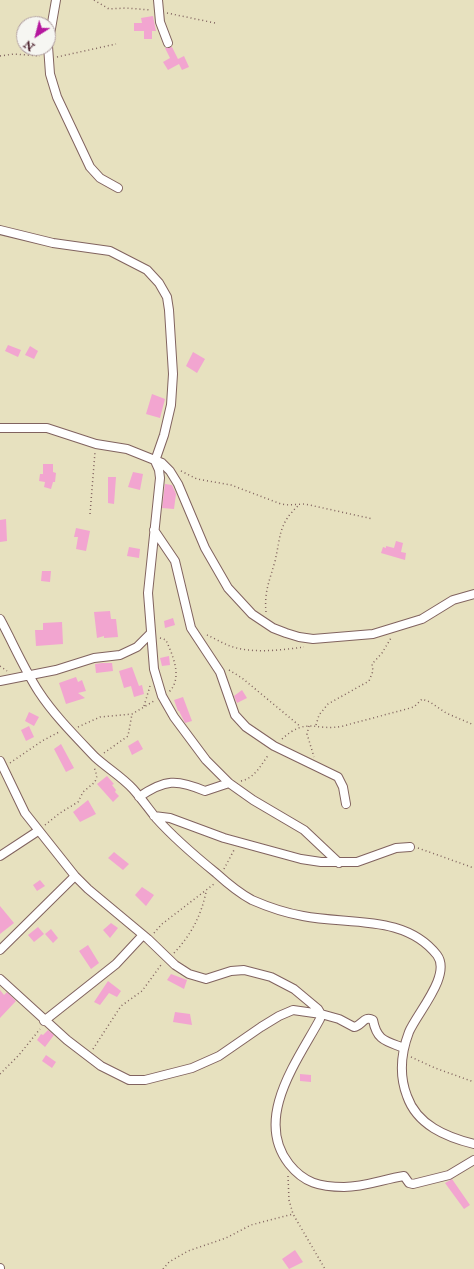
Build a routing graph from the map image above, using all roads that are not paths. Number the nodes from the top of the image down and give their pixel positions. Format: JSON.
{"nodes":[{"id":1,"x":56,"y":0,"type":"edge"},
{"id":2,"x":158,"y":0,"type":"edge"},
{"id":3,"x":168,"y":43,"type":"dead end"},
{"id":4,"x":118,"y":188,"type":"dead end"},
{"id":5,"x":0,"y":230,"type":"edge"},
{"id":6,"x":0,"y":428,"type":"edge"},
{"id":7,"x":156,"y":460,"type":"junction"},
{"id":8,"x":154,"y":530,"type":"junction"},
{"id":9,"x":474,"y":594,"type":"edge"},
{"id":10,"x":0,"y":619,"type":"edge"},
{"id":11,"x":150,"y":638,"type":"junction"},
{"id":12,"x":28,"y":674,"type":"junction"},
{"id":13,"x":0,"y":681,"type":"edge"},
{"id":14,"x":1,"y":766,"type":"edge"},
{"id":15,"x":229,"y":783,"type":"junction"},
{"id":16,"x":140,"y":797,"type":"junction"},
{"id":17,"x":346,"y":804,"type":"dead end"},
{"id":18,"x":154,"y":816,"type":"junction"},
{"id":19,"x":38,"y":831,"type":"junction"},
{"id":20,"x":410,"y":847,"type":"road end"},
{"id":21,"x":0,"y":856,"type":"edge"},
{"id":22,"x":339,"y":863,"type":"junction"},
{"id":23,"x":75,"y":876,"type":"junction"},
{"id":24,"x":146,"y":937,"type":"junction"},
{"id":25,"x":0,"y":950,"type":"edge"},
{"id":26,"x":0,"y":979,"type":"edge"},
{"id":27,"x":321,"y":1014,"type":"junction"},
{"id":28,"x":44,"y":1021,"type":"junction"},
{"id":29,"x":404,"y":1050,"type":"junction"},
{"id":30,"x":474,"y":1144,"type":"edge"},
{"id":31,"x":474,"y":1160,"type":"edge"}],
"edges":[{"from":1,"to":4,"type":"street"},
{"from":2,"to":3,"type":"street"},
{"from":5,"to":7,"type":"street"},
{"from":6,"to":7,"type":"street"},
{"from":7,"to":8,"type":"street"},
{"from":7,"to":9,"type":"street"},
{"from":8,"to":11,"type":"street"},
{"from":8,"to":17,"type":"street"},
{"from":10,"to":12,"type":"street"},
{"from":11,"to":12,"type":"street"},
{"from":11,"to":15,"type":"street"},
{"from":12,"to":13,"type":"street"},
{"from":12,"to":16,"type":"street"},
{"from":14,"to":19,"type":"street"},
{"from":15,"to":16,"type":"street"},
{"from":15,"to":22,"type":"street"},
{"from":16,"to":18,"type":"street"},
{"from":18,"to":22,"type":"street"},
{"from":18,"to":29,"type":"street"},
{"from":19,"to":21,"type":"street"},
{"from":19,"to":23,"type":"street"},
{"from":20,"to":22,"type":"street"},
{"from":23,"to":24,"type":"street"},
{"from":23,"to":25,"type":"street"},
{"from":24,"to":27,"type":"street"},
{"from":24,"to":28,"type":"street"},
{"from":26,"to":28,"type":"street"},
{"from":27,"to":28,"type":"street"},
{"from":27,"to":29,"type":"street"},
{"from":27,"to":31,"type":"street"},
{"from":29,"to":30,"type":"street"}]}
